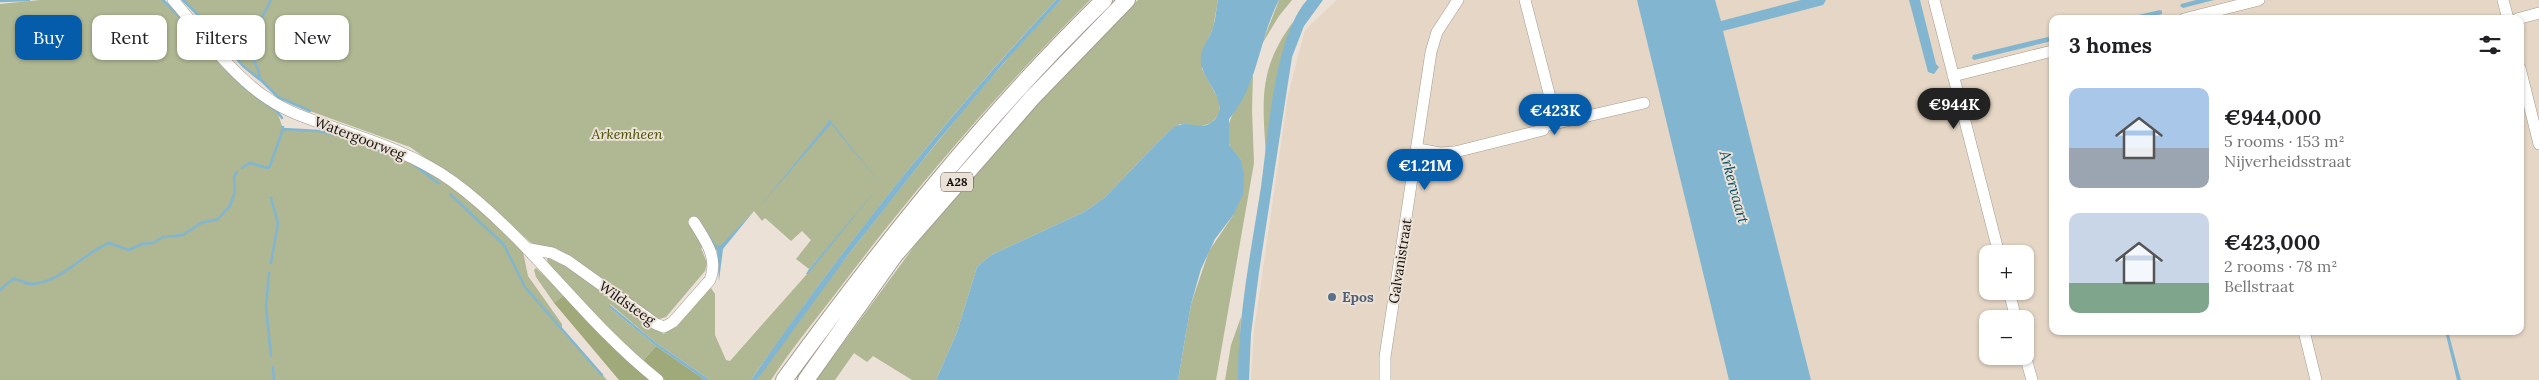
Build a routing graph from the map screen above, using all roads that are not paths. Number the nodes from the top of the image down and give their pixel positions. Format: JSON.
{"nodes":[{"id":1,"x":172,"y":0,"type":"edge"},
{"id":2,"x":1104,"y":0,"type":"edge"},
{"id":3,"x":1126,"y":0,"type":"edge"},
{"id":4,"x":1458,"y":0,"type":"edge"},
{"id":5,"x":1525,"y":0,"type":"edge"},
{"id":6,"x":1934,"y":0,"type":"edge"},
{"id":7,"x":2259,"y":0,"type":"edge"},
{"id":8,"x":2503,"y":0,"type":"edge"},
{"id":9,"x":2539,"y":13,"type":"edge"},
{"id":10,"x":2227,"y":14,"type":"edge"},
{"id":11,"x":2507,"y":15,"type":"edge"},
{"id":12,"x":2524,"y":17,"type":"edge"},
{"id":13,"x":2049,"y":52,"type":"edge"},
{"id":14,"x":1953,"y":76,"type":"junction"},
{"id":15,"x":2524,"y":84,"type":"edge"},
{"id":16,"x":1644,"y":102,"type":"dead end"},
{"id":17,"x":1545,"y":126,"type":"junction"},
{"id":18,"x":2539,"y":144,"type":"edge"},
{"id":19,"x":1418,"y":149,"type":"junction"},
{"id":20,"x":694,"y":222,"type":"dead end"},
{"id":21,"x":1997,"y":245,"type":"edge"},
{"id":22,"x":530,"y":249,"type":"junction"},
{"id":23,"x":2305,"y":335,"type":"edge"},
{"id":24,"x":2028,"y":365,"type":"edge"},
{"id":25,"x":658,"y":380,"type":"edge"},
{"id":26,"x":784,"y":380,"type":"edge"},
{"id":27,"x":806,"y":380,"type":"edge"},
{"id":28,"x":1384,"y":380,"type":"edge"},
{"id":29,"x":2032,"y":380,"type":"edge"},
{"id":30,"x":2316,"y":380,"type":"edge"}],
"edges":[{"from":1,"to":22,"type":"street","name":"Watergoorweg"},
{"from":2,"to":26,"type":"highway","number":"A28"},
{"from":3,"to":27,"type":"highway","number":"A28"},
{"from":4,"to":19,"type":"street","name":"Galvanistraat"},
{"from":5,"to":17,"type":"street"},
{"from":6,"to":14,"type":"street"},
{"from":7,"to":10,"type":"street"},
{"from":8,"to":11,"type":"street"},
{"from":9,"to":12,"type":"street"},
{"from":13,"to":14,"type":"street"},
{"from":14,"to":21,"type":"street"},
{"from":15,"to":18,"type":"street"},
{"from":16,"to":17,"type":"street"},
{"from":17,"to":19,"type":"street"},
{"from":19,"to":28,"type":"street","name":"Galvanistraat"},
{"from":20,"to":22,"type":"street","name":"Wildsteeg"},
{"from":22,"to":25,"type":"street","name":"Watergoorweg"},
{"from":23,"to":30,"type":"street"},
{"from":24,"to":29,"type":"street"}]}
